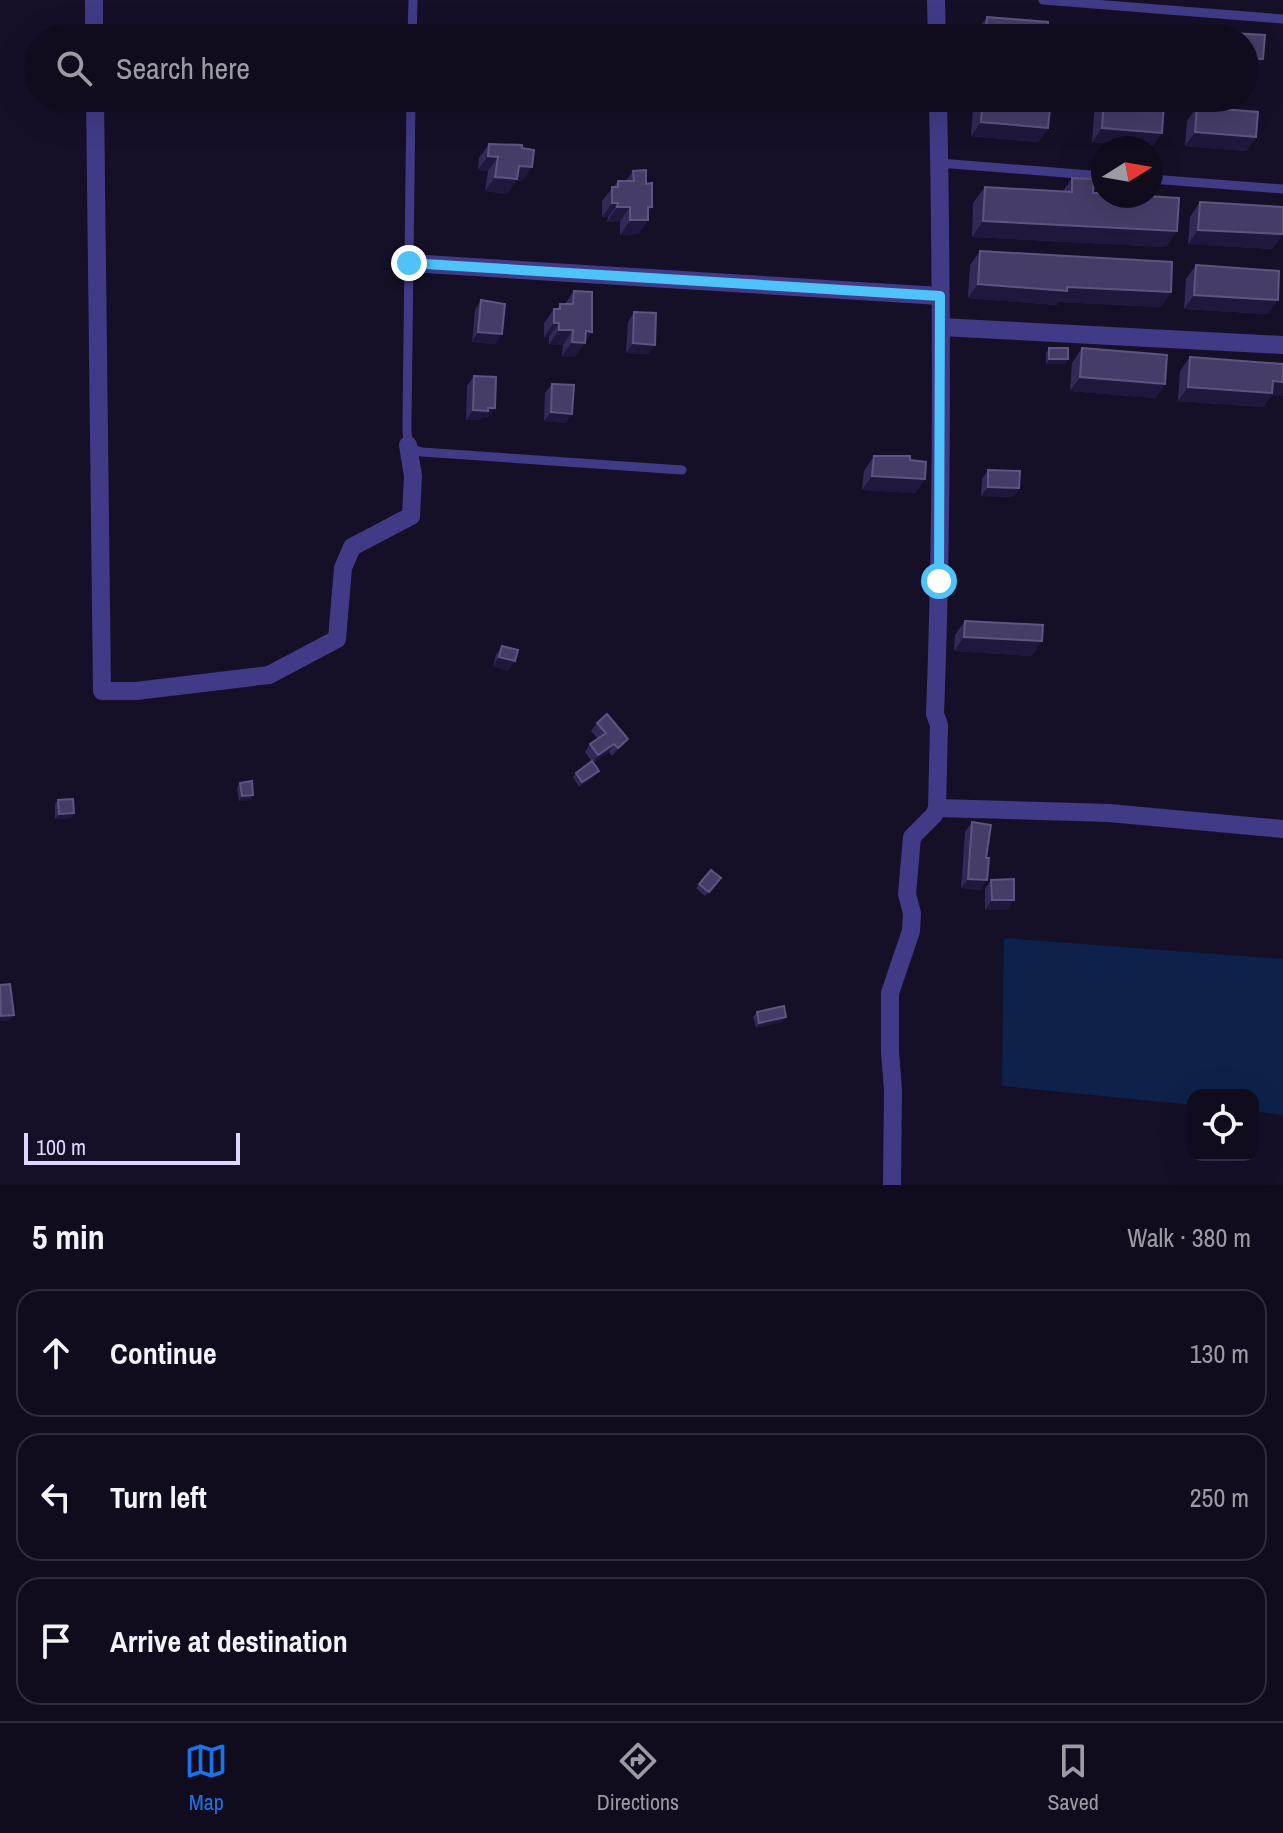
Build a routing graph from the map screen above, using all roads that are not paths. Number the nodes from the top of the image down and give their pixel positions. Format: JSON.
{"nodes":[{"id":1,"x":94,"y":0,"type":"edge"},
{"id":2,"x":413,"y":0,"type":"edge"},
{"id":3,"x":936,"y":0,"type":"edge"},
{"id":4,"x":1043,"y":0,"type":"edge"},
{"id":5,"x":1283,"y":19,"type":"edge"},
{"id":6,"x":94,"y":24,"type":"edge"},
{"id":7,"x":412,"y":24,"type":"edge"},
{"id":8,"x":937,"y":24,"type":"edge"},
{"id":9,"x":95,"y":112,"type":"edge"},
{"id":10,"x":411,"y":112,"type":"edge"},
{"id":11,"x":938,"y":112,"type":"edge"},
{"id":12,"x":939,"y":163,"type":"junction"},
{"id":13,"x":1091,"y":175,"type":"edge"},
{"id":14,"x":1163,"y":180,"type":"edge"},
{"id":15,"x":1283,"y":189,"type":"edge"},
{"id":16,"x":409,"y":263,"type":"junction"},
{"id":17,"x":940,"y":296,"type":"junction"},
{"id":18,"x":941,"y":327,"type":"junction"},
{"id":19,"x":1283,"y":345,"type":"edge"},
{"id":20,"x":408,"y":445,"type":"junction"},
{"id":21,"x":682,"y":470,"type":"dead end"},
{"id":22,"x":937,"y":808,"type":"junction"},
{"id":23,"x":1283,"y":829,"type":"edge"},
{"id":24,"x":892,"y":1185,"type":"edge"}],
"edges":[{"from":1,"to":6,"type":"street"},
{"from":2,"to":7,"type":"lane"},
{"from":3,"to":8,"type":"street"},
{"from":4,"to":5,"type":"lane"},
{"from":9,"to":20,"type":"street"},
{"from":10,"to":16,"type":"lane"},
{"from":11,"to":12,"type":"street"},
{"from":12,"to":13,"type":"lane"},
{"from":12,"to":17,"type":"street"},
{"from":14,"to":15,"type":"lane"},
{"from":16,"to":17,"type":"street"},
{"from":16,"to":20,"type":"lane"},
{"from":17,"to":18,"type":"street"},
{"from":18,"to":19,"type":"street"},
{"from":18,"to":22,"type":"street"},
{"from":20,"to":21,"type":"lane"},
{"from":22,"to":23,"type":"street"},
{"from":22,"to":24,"type":"street"}]}
